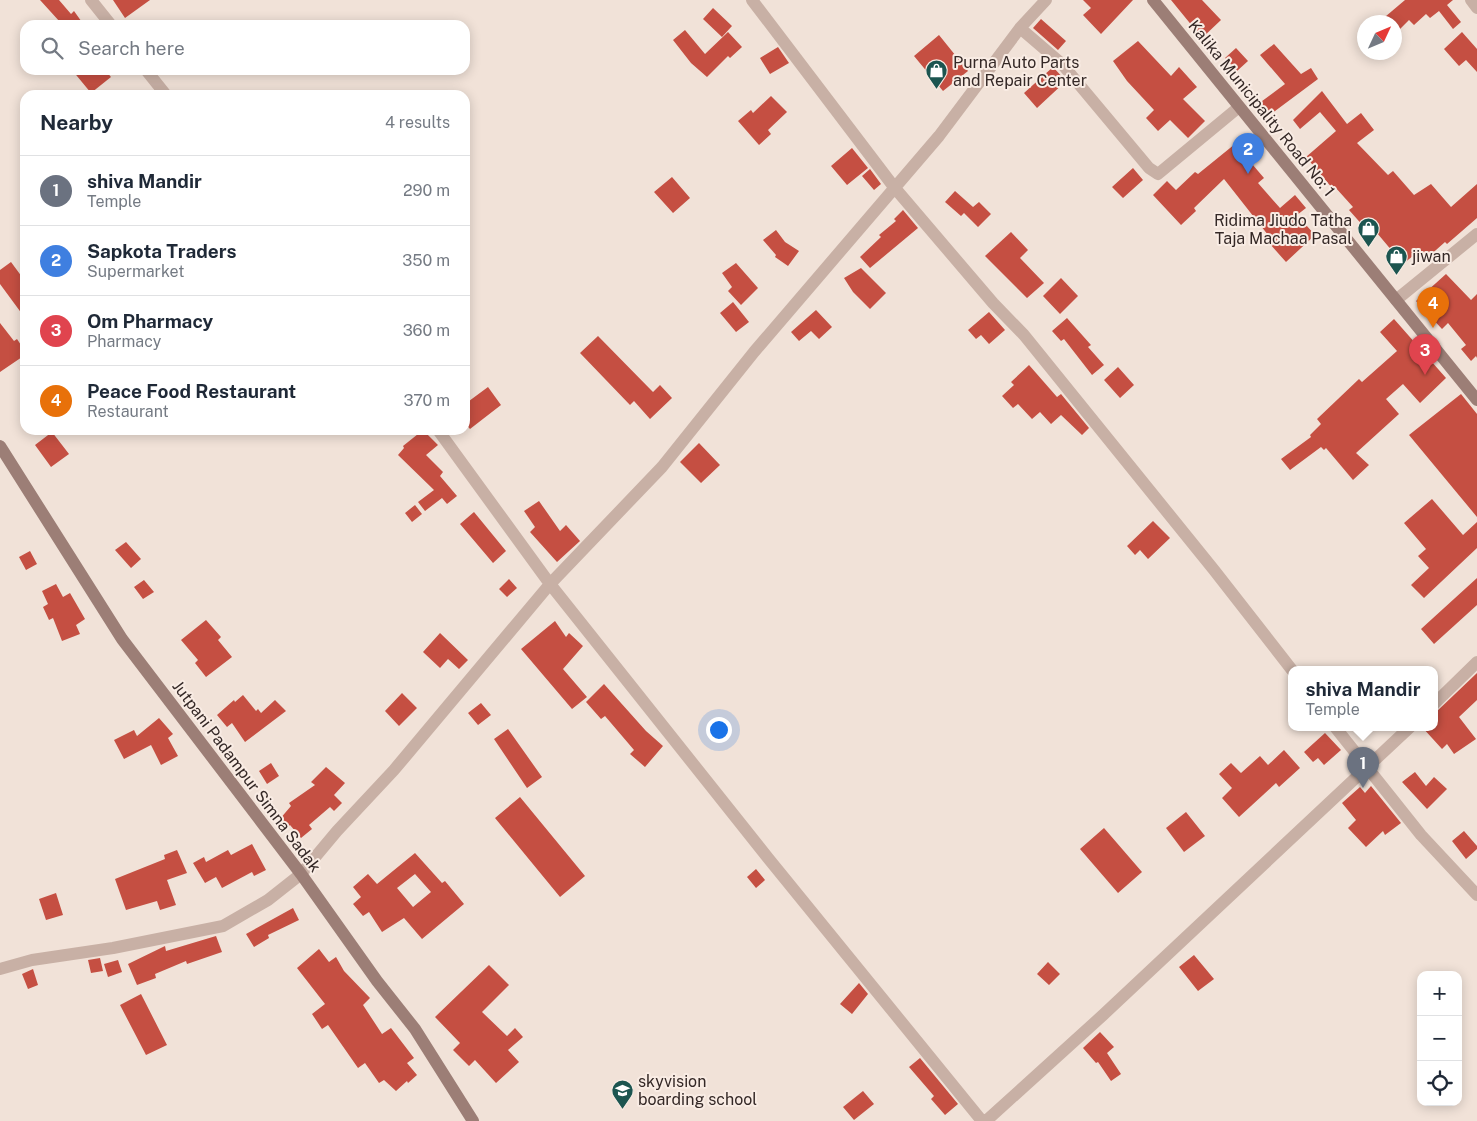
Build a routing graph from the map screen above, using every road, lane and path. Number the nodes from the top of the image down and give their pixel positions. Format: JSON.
{"nodes":[{"id":1,"x":91,"y":0,"type":"edge"},
{"id":2,"x":752,"y":0,"type":"edge"},
{"id":3,"x":1046,"y":0,"type":"edge"},
{"id":4,"x":1153,"y":0,"type":"edge"},
{"id":5,"x":1471,"y":0,"type":"edge"},
{"id":6,"x":1477,"y":8,"type":"edge"},
{"id":7,"x":107,"y":20,"type":"edge"},
{"id":8,"x":1020,"y":28,"type":"junction"},
{"id":9,"x":150,"y":75,"type":"edge"},
{"id":10,"x":162,"y":90,"type":"edge"},
{"id":11,"x":1240,"y":106,"type":"junction"},
{"id":12,"x":894,"y":187,"type":"junction"},
{"id":13,"x":1477,"y":234,"type":"edge"},
{"id":14,"x":1396,"y":300,"type":"junction"},
{"id":15,"x":1477,"y":400,"type":"edge"},
{"id":16,"x":442,"y":435,"type":"edge"},
{"id":17,"x":0,"y":446,"type":"edge"},
{"id":18,"x":550,"y":584,"type":"junction"},
{"id":19,"x":1477,"y":662,"type":"edge"},
{"id":20,"x":1289,"y":666,"type":"edge"},
{"id":21,"x":1438,"y":700,"type":"edge"},
{"id":22,"x":1339,"y":731,"type":"edge"},
{"id":23,"x":1406,"y":731,"type":"edge"},
{"id":24,"x":1368,"y":768,"type":"junction"},
{"id":25,"x":301,"y":874,"type":"junction"},
{"id":26,"x":1477,"y":895,"type":"edge"},
{"id":27,"x":0,"y":969,"type":"edge"},
{"id":28,"x":473,"y":1121,"type":"edge"},
{"id":29,"x":982,"y":1121,"type":"edge"},
{"id":30,"x":986,"y":1121,"type":"edge"}],
"edges":[{"from":1,"to":7,"type":"street"},
{"from":2,"to":12,"type":"street"},
{"from":3,"to":8,"type":"street"},
{"from":4,"to":11,"type":"street","name":"Kalika Municipality Road No: 1"},
{"from":5,"to":6,"type":"street"},
{"from":8,"to":11,"type":"street"},
{"from":8,"to":12,"type":"street"},
{"from":9,"to":10,"type":"street"},
{"from":11,"to":14,"type":"street","name":"Kalika Municipality Road No: 1"},
{"from":12,"to":18,"type":"street"},
{"from":12,"to":20,"type":"street"},
{"from":13,"to":14,"type":"street"},
{"from":14,"to":15,"type":"street","name":"Kalika Municipality Road No: 1"},
{"from":16,"to":18,"type":"street"},
{"from":17,"to":25,"type":"street","name":"Jutpani Padampur Simna Sadak"},
{"from":18,"to":25,"type":"street"},
{"from":18,"to":29,"type":"street"},
{"from":19,"to":21,"type":"street"},
{"from":22,"to":24,"type":"street"},
{"from":23,"to":24,"type":"street"},
{"from":24,"to":26,"type":"street"},
{"from":24,"to":30,"type":"street"},
{"from":25,"to":27,"type":"street"},
{"from":25,"to":28,"type":"street","name":"Jutpani Padampur Simna Sadak"}]}
